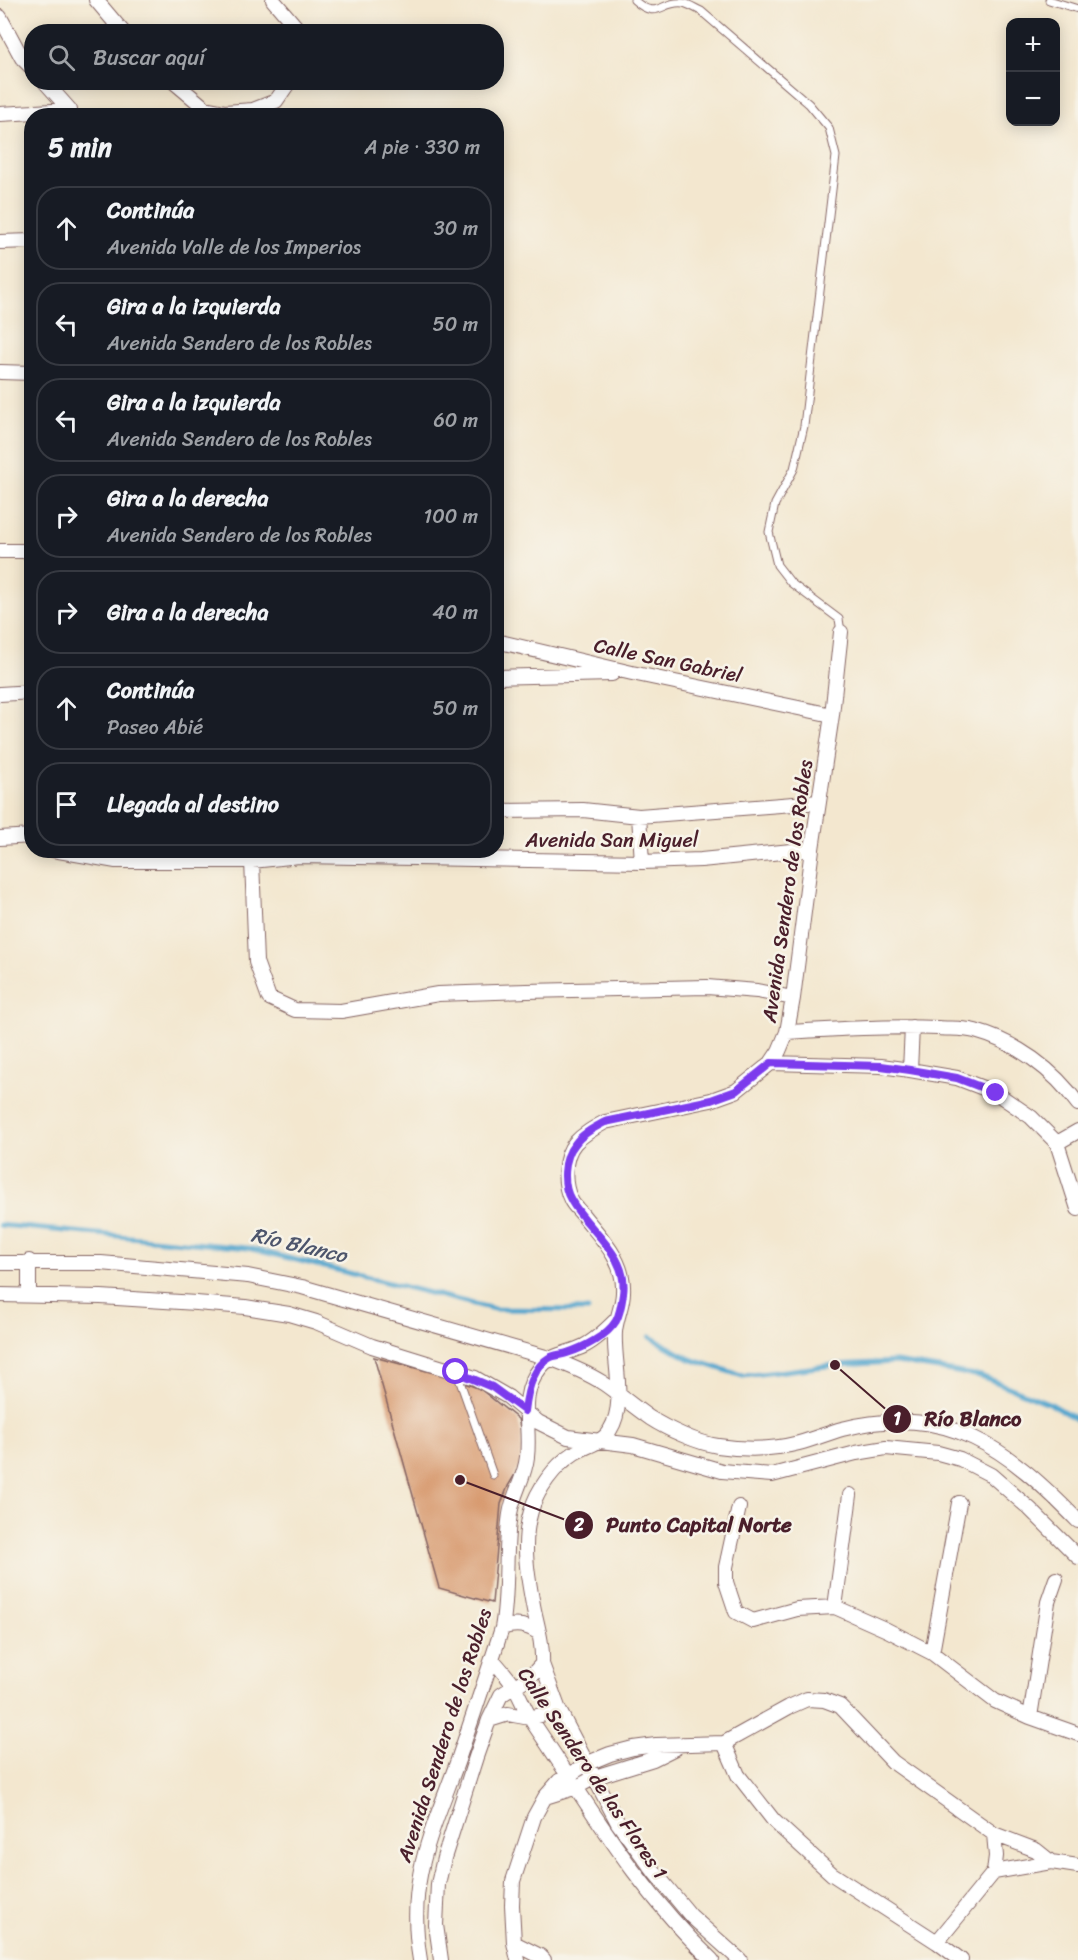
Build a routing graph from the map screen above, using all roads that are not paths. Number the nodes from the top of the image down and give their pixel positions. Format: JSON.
{"nodes":[{"id":1,"x":96,"y":0,"type":"edge"},
{"id":2,"x":273,"y":0,"type":"edge"},
{"id":3,"x":634,"y":0,"type":"edge"},
{"id":4,"x":1049,"y":0,"type":"edge"},
{"id":5,"x":1078,"y":9,"type":"edge"},
{"id":6,"x":0,"y":17,"type":"edge"},
{"id":7,"x":116,"y":24,"type":"edge"},
{"id":8,"x":293,"y":24,"type":"edge"},
{"id":9,"x":24,"y":60,"type":"edge"},
{"id":10,"x":52,"y":90,"type":"edge"},
{"id":11,"x":184,"y":90,"type":"edge"},
{"id":12,"x":284,"y":90,"type":"edge"},
{"id":13,"x":69,"y":108,"type":"edge"},
{"id":14,"x":205,"y":108,"type":"edge"},
{"id":15,"x":258,"y":108,"type":"edge"},
{"id":16,"x":0,"y":114,"type":"edge"},
{"id":17,"x":24,"y":114,"type":"edge"},
{"id":18,"x":24,"y":241,"type":"edge"},
{"id":19,"x":0,"y":242,"type":"edge"},
{"id":20,"x":0,"y":372,"type":"edge"},
{"id":21,"x":24,"y":373,"type":"edge"},
{"id":22,"x":0,"y":551,"type":"edge"},
{"id":23,"x":24,"y":551,"type":"edge"},
{"id":24,"x":841,"y":632,"type":"joint"},
{"id":25,"x":504,"y":643,"type":"edge"},
{"id":26,"x":632,"y":673,"type":"junction"},
{"id":27,"x":504,"y":677,"type":"edge"},
{"id":28,"x":0,"y":693,"type":"edge"},
{"id":29,"x":24,"y":693,"type":"edge"},
{"id":30,"x":832,"y":716,"type":"junction"},
{"id":31,"x":819,"y":802,"type":"junction"},
{"id":32,"x":504,"y":811,"type":"edge"},
{"id":33,"x":639,"y":816,"type":"junction"},
{"id":34,"x":24,"y":837,"type":"edge"},
{"id":35,"x":5,"y":838,"type":"edge"},
{"id":36,"x":24,"y":842,"type":"edge"},
{"id":37,"x":812,"y":849,"type":"junction"},
{"id":38,"x":504,"y":856,"type":"edge"},
{"id":39,"x":99,"y":858,"type":"edge"},
{"id":40,"x":152,"y":858,"type":"edge"},
{"id":41,"x":206,"y":858,"type":"edge"},
{"id":42,"x":270,"y":858,"type":"edge"},
{"id":43,"x":252,"y":861,"type":"junction"},
{"id":44,"x":642,"y":862,"type":"junction"},
{"id":45,"x":793,"y":998,"type":"junction"},
{"id":46,"x":912,"y":1027,"type":"junction"},
{"id":47,"x":787,"y":1032,"type":"junction"},
{"id":48,"x":771,"y":1063,"type":"junction"},
{"id":49,"x":910,"y":1070,"type":"junction"},
{"id":50,"x":1078,"y":1104,"type":"edge"},
{"id":51,"x":1078,"y":1131,"type":"edge"},
{"id":52,"x":1057,"y":1143,"type":"junction"},
{"id":53,"x":1078,"y":1209,"type":"edge"},
{"id":54,"x":29,"y":1262,"type":"junction"},
{"id":55,"x":0,"y":1263,"type":"edge"},
{"id":56,"x":0,"y":1295,"type":"edge"},
{"id":57,"x":29,"y":1295,"type":"junction"},
{"id":58,"x":616,"y":1320,"type":"junction"},
{"id":59,"x":549,"y":1358,"type":"junction"},
{"id":60,"x":456,"y":1372,"type":"junction"},
{"id":61,"x":619,"y":1394,"type":"junction"},
{"id":62,"x":525,"y":1411,"type":"junction"},
{"id":63,"x":602,"y":1440,"type":"junction"},
{"id":64,"x":493,"y":1475,"type":"dead end"},
{"id":65,"x":850,"y":1495,"type":"dead end"},
{"id":66,"x":959,"y":1503,"type":"dead end"},
{"id":67,"x":739,"y":1507,"type":"dead end"},
{"id":68,"x":1078,"y":1521,"type":"edge"},
{"id":69,"x":1078,"y":1557,"type":"edge"},
{"id":70,"x":1056,"y":1579,"type":"dead end"},
{"id":71,"x":835,"y":1607,"type":"junction"},
{"id":72,"x":502,"y":1628,"type":"junction"},
{"id":73,"x":539,"y":1632,"type":"junction"},
{"id":74,"x":932,"y":1653,"type":"junction"},
{"id":75,"x":492,"y":1659,"type":"junction"},
{"id":76,"x":542,"y":1664,"type":"junction"},
{"id":77,"x":514,"y":1686,"type":"junction"},
{"id":78,"x":559,"y":1710,"type":"junction"},
{"id":79,"x":1030,"y":1717,"type":"junction"},
{"id":80,"x":530,"y":1718,"type":"junction"},
{"id":81,"x":489,"y":1720,"type":"junction"},
{"id":82,"x":1078,"y":1734,"type":"edge"},
{"id":83,"x":724,"y":1743,"type":"junction"},
{"id":84,"x":680,"y":1746,"type":"junction"},
{"id":85,"x":588,"y":1763,"type":"junction"},
{"id":86,"x":568,"y":1774,"type":"junction"},
{"id":87,"x":595,"y":1777,"type":"junction"},
{"id":88,"x":577,"y":1787,"type":"junction"},
{"id":89,"x":545,"y":1797,"type":"junction"},
{"id":90,"x":994,"y":1834,"type":"junction"},
{"id":91,"x":1051,"y":1862,"type":"junction"},
{"id":92,"x":1078,"y":1866,"type":"edge"},
{"id":93,"x":994,"y":1872,"type":"junction"},
{"id":94,"x":937,"y":1942,"type":"junction"},
{"id":95,"x":514,"y":1943,"type":"junction"},
{"id":96,"x":420,"y":1960,"type":"edge"},
{"id":97,"x":441,"y":1960,"type":"edge"},
{"id":98,"x":518,"y":1960,"type":"edge"},
{"id":99,"x":544,"y":1960,"type":"edge"},
{"id":100,"x":712,"y":1960,"type":"edge"},
{"id":101,"x":740,"y":1960,"type":"edge"},
{"id":102,"x":961,"y":1960,"type":"edge"}],
"edges":[{"from":1,"to":7,"type":"street"},
{"from":2,"to":8,"type":"street"},
{"from":3,"to":24,"type":"lane"},
{"from":4,"to":5,"type":"lane"},
{"from":6,"to":9,"type":"street"},
{"from":10,"to":13,"type":"street"},
{"from":11,"to":14,"type":"street"},
{"from":12,"to":15,"type":"street"},
{"from":16,"to":17,"type":"street"},
{"from":18,"to":19,"type":"street"},
{"from":20,"to":21,"type":"street"},
{"from":22,"to":23,"type":"street"},
{"from":24,"to":30,"type":"street","name":"Avenida Sendero de los Robles"},
{"from":25,"to":26,"type":"street","name":"Calle San Gabriel"},
{"from":26,"to":27,"type":"street"},
{"from":26,"to":30,"type":"street","name":"Calle San Gabriel"},
{"from":28,"to":29,"type":"street"},
{"from":30,"to":31,"type":"street","name":"Avenida Sendero de los Robles"},
{"from":31,"to":33,"type":"street","name":"Avenida San Miguel"},
{"from":31,"to":37,"type":"street","name":"Avenida Sendero de los Robles"},
{"from":32,"to":33,"type":"street","name":"Avenida San Miguel"},
{"from":33,"to":44,"type":"street"},
{"from":34,"to":35,"type":"street"},
{"from":35,"to":36,"type":"street"},
{"from":37,"to":44,"type":"street","name":"Avenida San Miguel"},
{"from":37,"to":45,"type":"street","name":"Avenida Sendero de los Robles"},
{"from":38,"to":44,"type":"street","name":"Avenida San Miguel"},
{"from":39,"to":40,"type":"street","name":"Avenida San Miguel"},
{"from":41,"to":43,"type":"street","name":"Avenida San Miguel"},
{"from":42,"to":43,"type":"street","name":"Avenida San Miguel"},
{"from":43,"to":45,"type":"street"},
{"from":45,"to":47,"type":"street","name":"Avenida Sendero de los Robles"},
{"from":46,"to":47,"type":"street"},
{"from":46,"to":49,"type":"street"},
{"from":46,"to":50,"type":"street"},
{"from":47,"to":48,"type":"street","name":"Avenida Sendero de los Robles"},
{"from":48,"to":49,"type":"street"},
{"from":48,"to":58,"type":"street","name":"Avenida Sendero de los Robles"},
{"from":49,"to":52,"type":"street"},
{"from":51,"to":52,"type":"street"},
{"from":52,"to":53,"type":"street"},
{"from":54,"to":55,"type":"street"},
{"from":54,"to":57,"type":"street"},
{"from":54,"to":59,"type":"street"},
{"from":56,"to":57,"type":"street"},
{"from":57,"to":60,"type":"street"},
{"from":58,"to":59,"type":"street"},
{"from":58,"to":61,"type":"street","name":"Avenida Sendero de los Robles"},
{"from":59,"to":61,"type":"street"},
{"from":59,"to":62,"type":"street","name":"Avenida Sendero de los Robles"},
{"from":60,"to":62,"type":"street"},
{"from":60,"to":64,"type":"lane"},
{"from":61,"to":63,"type":"street","name":"Avenida Sendero de los Robles"},
{"from":61,"to":68,"type":"street"},
{"from":62,"to":63,"type":"street"},
{"from":62,"to":72,"type":"street","name":"Avenida Sendero de los Robles"},
{"from":63,"to":69,"type":"street"},
{"from":63,"to":73,"type":"street"},
{"from":65,"to":71,"type":"street"},
{"from":66,"to":74,"type":"street"},
{"from":67,"to":71,"type":"street"},
{"from":70,"to":79,"type":"street"},
{"from":71,"to":74,"type":"street"},
{"from":72,"to":73,"type":"street"},
{"from":72,"to":75,"type":"street","name":"Avenida Sendero de los Robles"},
{"from":73,"to":76,"type":"street"},
{"from":74,"to":79,"type":"street"},
{"from":75,"to":77,"type":"street","name":"Calle Sendero de las Flores 1"},
{"from":75,"to":96,"type":"street","name":"Avenida Sendero de los Robles"},
{"from":76,"to":77,"type":"street","name":"Avenida Sendero de los Robles"},
{"from":76,"to":78,"type":"street","name":"Calle Sendero de las Flores 1"},
{"from":77,"to":80,"type":"street","name":"Calle Sendero de las Flores 1"},
{"from":77,"to":81,"type":"street","name":"Avenida Sendero de los Robles"},
{"from":78,"to":80,"type":"street"},
{"from":78,"to":85,"type":"street","name":"Calle Sendero de las Flores 1"},
{"from":79,"to":82,"type":"street"},
{"from":80,"to":81,"type":"street"},
{"from":80,"to":86,"type":"street","name":"Calle Sendero de las Flores 1"},
{"from":81,"to":97,"type":"street","name":"Avenida Sendero de los Robles"},
{"from":83,"to":84,"type":"street"},
{"from":83,"to":90,"type":"street"},
{"from":83,"to":94,"type":"street"},
{"from":84,"to":85,"type":"street"},
{"from":84,"to":87,"type":"street"},
{"from":85,"to":86,"type":"street"},
{"from":85,"to":87,"type":"street","name":"Calle Sendero de las Flores 1"},
{"from":86,"to":88,"type":"street","name":"Calle Sendero de las Flores 1"},
{"from":86,"to":89,"type":"street"},
{"from":87,"to":88,"type":"street"},
{"from":87,"to":101,"type":"street","name":"Calle Sendero de las Flores 1"},
{"from":88,"to":89,"type":"street"},
{"from":88,"to":100,"type":"street","name":"Calle Sendero de las Flores 1"},
{"from":89,"to":95,"type":"street"},
{"from":90,"to":91,"type":"street"},
{"from":90,"to":93,"type":"street"},
{"from":91,"to":92,"type":"street"},
{"from":91,"to":93,"type":"street"},
{"from":93,"to":94,"type":"street"},
{"from":94,"to":102,"type":"street"},
{"from":95,"to":98,"type":"street"},
{"from":95,"to":99,"type":"street"}]}
